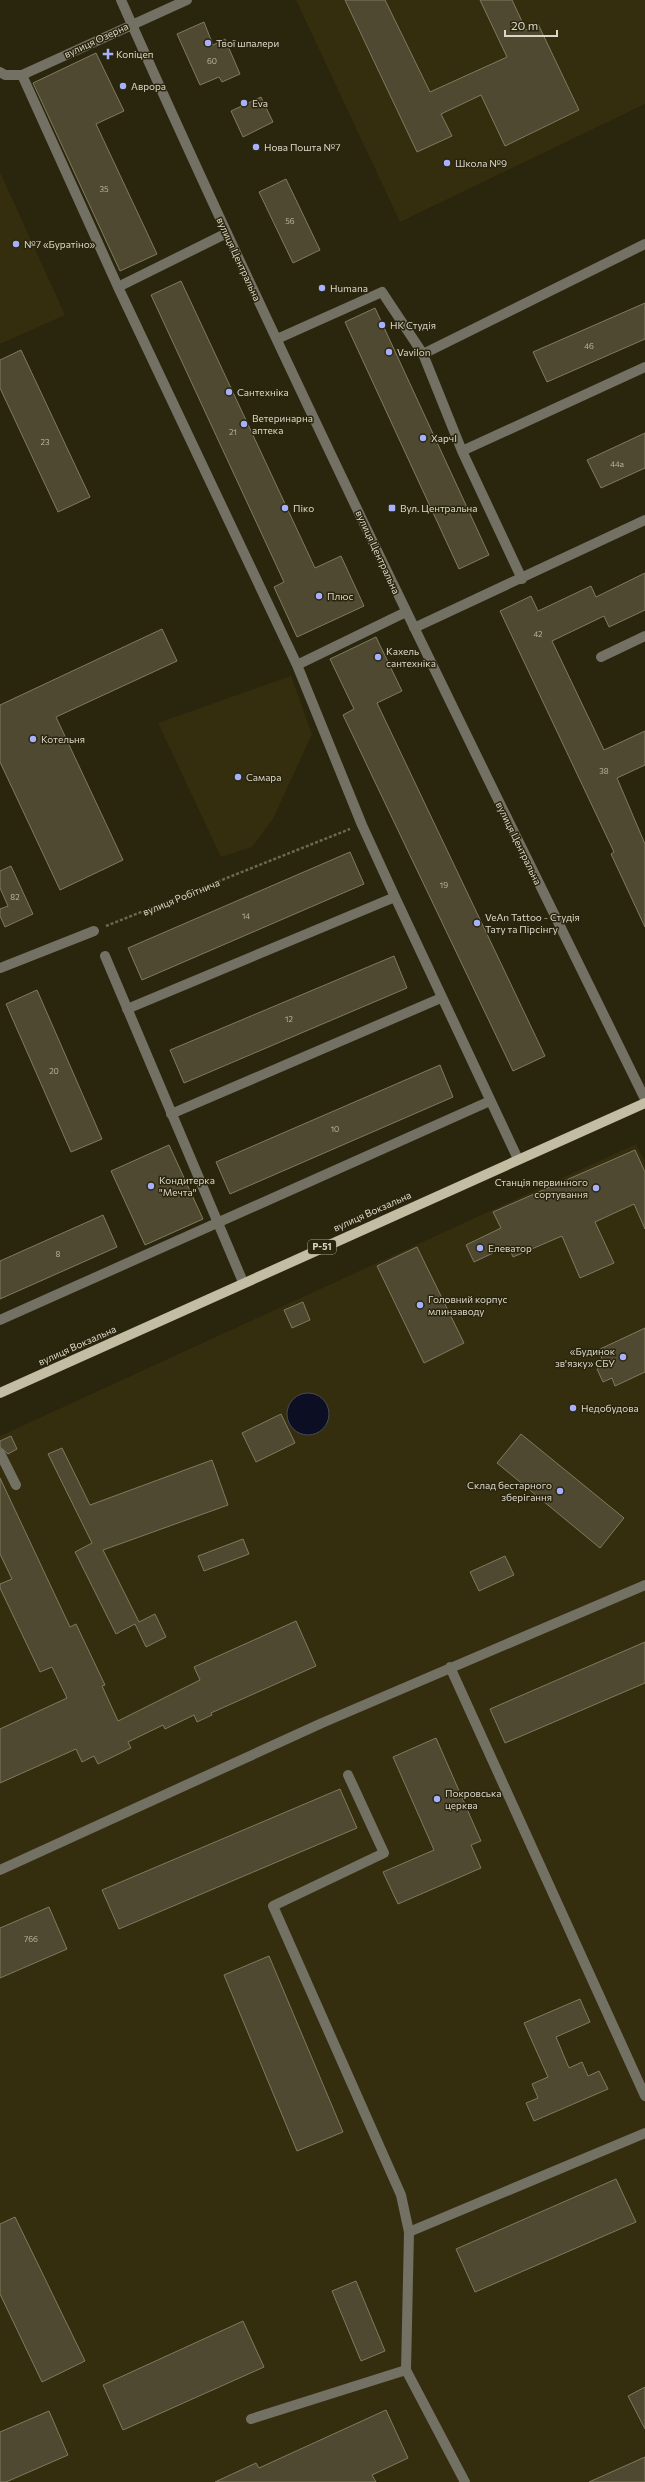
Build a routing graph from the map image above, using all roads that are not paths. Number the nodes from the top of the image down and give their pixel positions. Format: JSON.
{"nodes":[{"id":1,"x":121,"y":0,"type":"edge"},
{"id":2,"x":187,"y":0,"type":"edge"},
{"id":3,"x":132,"y":24,"type":"junction"},
{"id":4,"x":22,"y":75,"type":"junction"},
{"id":5,"x":2,"y":76,"type":"edge"},
{"id":6,"x":227,"y":233,"type":"junction"},
{"id":7,"x":645,"y":244,"type":"edge"},
{"id":8,"x":118,"y":286,"type":"junction"},
{"id":9,"x":277,"y":339,"type":"junction"},
{"id":10,"x":423,"y":354,"type":"junction"},
{"id":11,"x":645,"y":367,"type":"edge"},
{"id":12,"x":462,"y":451,"type":"junction"},
{"id":13,"x":645,"y":520,"type":"edge"},
{"id":14,"x":522,"y":579,"type":"junction"},
{"id":15,"x":406,"y":612,"type":"junction"},
{"id":16,"x":414,"y":628,"type":"junction"},
{"id":17,"x":645,"y":636,"type":"edge"},
{"id":18,"x":600,"y":657,"type":"dead end"},
{"id":19,"x":297,"y":665,"type":"junction"},
{"id":20,"x":395,"y":897,"type":"junction"},
{"id":21,"x":94,"y":931,"type":"road end"},
{"id":22,"x":105,"y":956,"type":"dead end"},
{"id":23,"x":0,"y":968,"type":"edge"},
{"id":24,"x":440,"y":998,"type":"junction"},
{"id":25,"x":127,"y":1009,"type":"junction"},
{"id":26,"x":645,"y":1099,"type":"edge"},
{"id":27,"x":490,"y":1101,"type":"junction"},
{"id":28,"x":645,"y":1103,"type":"edge"},
{"id":29,"x":171,"y":1114,"type":"junction"},
{"id":30,"x":518,"y":1159,"type":"junction"},
{"id":31,"x":219,"y":1221,"type":"junction"},
{"id":32,"x":244,"y":1282,"type":"junction"},
{"id":33,"x":0,"y":1320,"type":"edge"},
{"id":34,"x":0,"y":1393,"type":"edge"},
{"id":35,"x":0,"y":1453,"type":"edge"},
{"id":36,"x":16,"y":1485,"type":"dead end"},
{"id":37,"x":645,"y":1585,"type":"edge"},
{"id":38,"x":450,"y":1667,"type":"junction"},
{"id":39,"x":348,"y":1775,"type":"dead end"},
{"id":40,"x":0,"y":1870,"type":"edge"},
{"id":41,"x":645,"y":2096,"type":"edge"},
{"id":42,"x":645,"y":2133,"type":"edge"},
{"id":43,"x":409,"y":2232,"type":"junction"},
{"id":44,"x":406,"y":2370,"type":"junction"},
{"id":45,"x":251,"y":2419,"type":"dead end"},
{"id":46,"x":465,"y":2482,"type":"edge"}],
"edges":[{"from":1,"to":3,"type":"street","name":"вулиця Центральна"},
{"from":2,"to":3,"type":"street","name":"вулиця Озерна"},
{"from":3,"to":4,"type":"street","name":"вулиця Озерна"},
{"from":3,"to":6,"type":"street","name":"вулиця Центральна"},
{"from":4,"to":5,"type":"street","name":"вулиця Озерна"},
{"from":4,"to":8,"type":"street"},
{"from":6,"to":8,"type":"street"},
{"from":6,"to":9,"type":"street","name":"вулиця Центральна"},
{"from":7,"to":10,"type":"street"},
{"from":8,"to":19,"type":"street"},
{"from":9,"to":10,"type":"street"},
{"from":9,"to":15,"type":"street","name":"вулиця Центральна"},
{"from":10,"to":12,"type":"street"},
{"from":11,"to":12,"type":"street"},
{"from":12,"to":14,"type":"street"},
{"from":13,"to":14,"type":"street"},
{"from":14,"to":16,"type":"street"},
{"from":15,"to":16,"type":"street","name":"вулиця Центральна"},
{"from":15,"to":19,"type":"street"},
{"from":16,"to":26,"type":"street","name":"вулиця Центральна"},
{"from":17,"to":18,"type":"street"},
{"from":19,"to":20,"type":"street"},
{"from":20,"to":24,"type":"street"},
{"from":20,"to":25,"type":"street"},
{"from":21,"to":23,"type":"street"},
{"from":22,"to":25,"type":"street"},
{"from":24,"to":27,"type":"street"},
{"from":24,"to":29,"type":"street"},
{"from":25,"to":29,"type":"street"},
{"from":27,"to":30,"type":"street"},
{"from":27,"to":31,"type":"street"},
{"from":28,"to":30,"type":"main road","name":"вулиця Вокзальна","number":"Р-51"},
{"from":29,"to":31,"type":"street"},
{"from":30,"to":32,"type":"main road","name":"вулиця Вокзальна","number":"Р-51"},
{"from":31,"to":32,"type":"street"},
{"from":31,"to":33,"type":"street"},
{"from":32,"to":34,"type":"main road","name":"вулиця Вокзальна","number":"Р-51"},
{"from":35,"to":36,"type":"street"},
{"from":37,"to":38,"type":"street"},
{"from":38,"to":40,"type":"street"},
{"from":38,"to":41,"type":"street"},
{"from":39,"to":43,"type":"street"},
{"from":42,"to":43,"type":"street"},
{"from":43,"to":44,"type":"street"},
{"from":44,"to":45,"type":"street"},
{"from":44,"to":46,"type":"street"}]}
